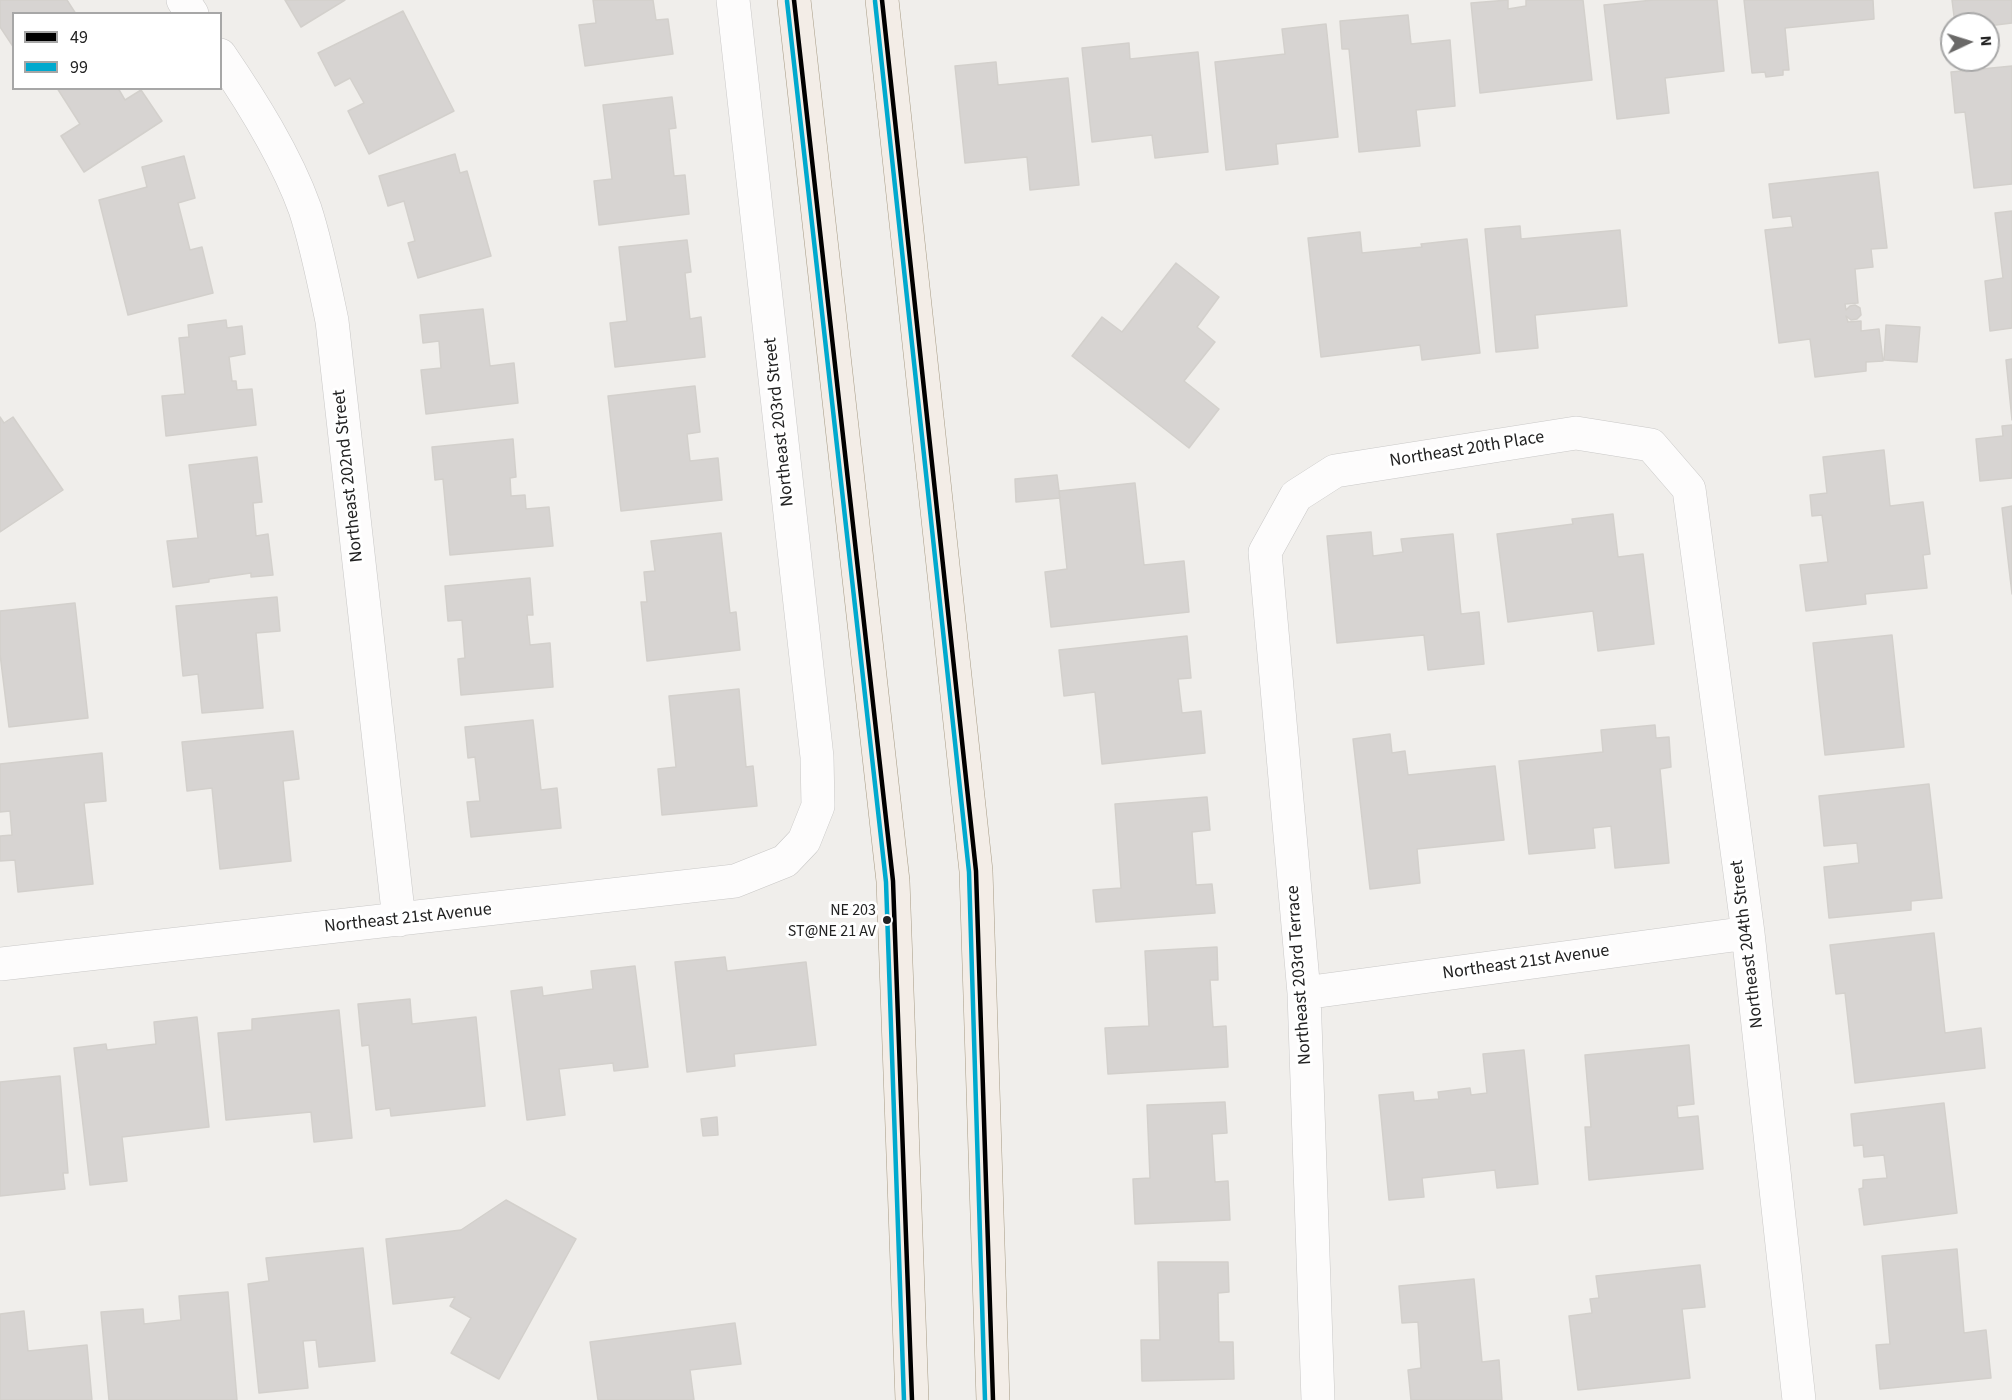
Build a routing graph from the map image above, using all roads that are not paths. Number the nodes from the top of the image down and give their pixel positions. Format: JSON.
{"nodes":[{"id":1,"x":733,"y":0,"type":"edge"},
{"id":2,"x":794,"y":0,"type":"edge"},
{"id":3,"x":882,"y":0,"type":"edge"},
{"id":4,"x":222,"y":58,"type":"edge"},
{"id":5,"x":1689,"y":489,"type":"joint"},
{"id":6,"x":1266,"y":552,"type":"joint"},
{"id":7,"x":804,"y":841,"type":"joint"},
{"id":8,"x":399,"y":920,"type":"junction"},
{"id":9,"x":1748,"y":933,"type":"junction"},
{"id":10,"x":0,"y":964,"type":"edge"},
{"id":11,"x":1304,"y":993,"type":"junction"},
{"id":12,"x":912,"y":1400,"type":"edge"},
{"id":13,"x":993,"y":1400,"type":"edge"},
{"id":14,"x":1318,"y":1400,"type":"edge"},
{"id":15,"x":1798,"y":1400,"type":"edge"}],
"edges":[{"from":1,"to":7,"type":"street","name":"Northeast 203rd Street"},
{"from":2,"to":12,"type":"main road"},
{"from":3,"to":13,"type":"main road"},
{"from":4,"to":8,"type":"street","name":"Northeast 202nd Street"},
{"from":5,"to":6,"type":"street","name":"Northeast 20th Place"},
{"from":5,"to":9,"type":"street","name":"Northeast 204th Street"},
{"from":6,"to":11,"type":"street","name":"Northeast 203rd Terrace"},
{"from":7,"to":8,"type":"street","name":"Northeast 21st Avenue"},
{"from":8,"to":10,"type":"street","name":"Northeast 21st Avenue"},
{"from":9,"to":11,"type":"street","name":"Northeast 21st Avenue"},
{"from":9,"to":15,"type":"street","name":"Northeast 204th Street"},
{"from":11,"to":14,"type":"street","name":"Northeast 203rd Terrace"}]}
